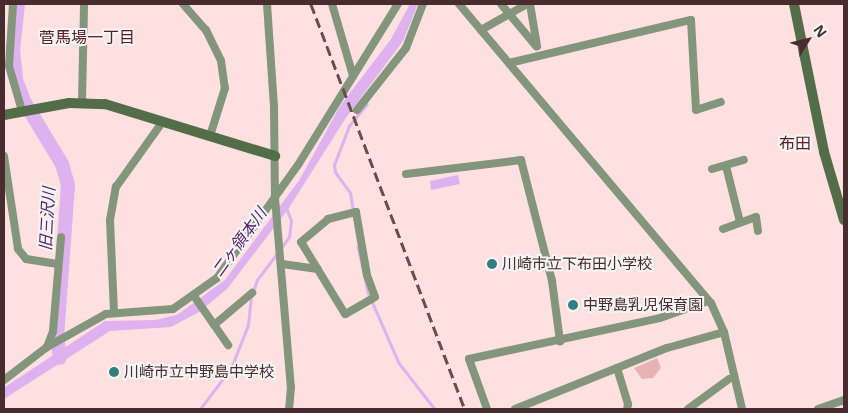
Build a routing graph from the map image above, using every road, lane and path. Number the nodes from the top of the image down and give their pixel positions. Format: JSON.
{"nodes":[{"id":1,"x":13,"y":4,"type":"edge"},
{"id":2,"x":84,"y":4,"type":"edge"},
{"id":3,"x":183,"y":4,"type":"edge"},
{"id":4,"x":267,"y":4,"type":"edge"},
{"id":5,"x":332,"y":4,"type":"edge"},
{"id":6,"x":398,"y":4,"type":"edge"},
{"id":7,"x":423,"y":4,"type":"edge"},
{"id":8,"x":459,"y":4,"type":"edge"},
{"id":9,"x":501,"y":4,"type":"edge"},
{"id":10,"x":529,"y":4,"type":"edge"},
{"id":11,"x":794,"y":4,"type":"edge"},
{"id":12,"x":509,"y":14,"type":"junction"},
{"id":13,"x":481,"y":30,"type":"junction"},
{"id":14,"x":536,"y":46,"type":"junction"},
{"id":15,"x":540,"y":55,"type":"junction"},
{"id":16,"x":508,"y":62,"type":"junction"},
{"id":17,"x":353,"y":76,"type":"junction"},
{"id":18,"x":82,"y":102,"type":"junction"},
{"id":19,"x":721,"y":102,"type":"dead end"},
{"id":20,"x":27,"y":110,"type":"junction"},
{"id":21,"x":357,"y":110,"type":"dead end"},
{"id":22,"x":4,"y":115,"type":"edge"},
{"id":23,"x":163,"y":121,"type":"junction"},
{"id":24,"x":210,"y":136,"type":"junction"},
{"id":25,"x":4,"y":156,"type":"edge"},
{"id":26,"x":275,"y":156,"type":"junction"},
{"id":27,"x":744,"y":160,"type":"dead end"},
{"id":28,"x":726,"y":166,"type":"junction"},
{"id":29,"x":712,"y":169,"type":"dead end"},
{"id":30,"x":406,"y":174,"type":"dead end"},
{"id":31,"x":276,"y":201,"type":"junction"},
{"id":32,"x":844,"y":220,"type":"edge"},
{"id":33,"x":740,"y":222,"type":"junction"},
{"id":34,"x":723,"y":229,"type":"dead end"},
{"id":35,"x":758,"y":231,"type":"dead end"},
{"id":36,"x":62,"y":237,"type":"dead end"},
{"id":37,"x":58,"y":264,"type":"junction"},
{"id":38,"x":282,"y":264,"type":"junction"},
{"id":39,"x":318,"y":269,"type":"junction"},
{"id":40,"x":252,"y":293,"type":"dead end"},
{"id":41,"x":196,"y":298,"type":"junction"},
{"id":42,"x":708,"y":301,"type":"junction"},
{"id":43,"x":114,"y":312,"type":"junction"},
{"id":44,"x":214,"y":325,"type":"junction"},
{"id":45,"x":724,"y":332,"type":"junction"},
{"id":46,"x":560,"y":341,"type":"junction"},
{"id":47,"x":228,"y":345,"type":"dead end"},
{"id":48,"x":49,"y":346,"type":"junction"},
{"id":49,"x":617,"y":368,"type":"junction"},
{"id":50,"x":729,"y":379,"type":"dead end"},
{"id":51,"x":4,"y":380,"type":"edge"},
{"id":52,"x":844,"y":400,"type":"edge"},
{"id":53,"x":289,"y":409,"type":"edge"},
{"id":54,"x":487,"y":409,"type":"edge"},
{"id":55,"x":515,"y":409,"type":"edge"},
{"id":56,"x":627,"y":409,"type":"edge"},
{"id":57,"x":688,"y":409,"type":"edge"},
{"id":58,"x":742,"y":409,"type":"edge"},
{"id":59,"x":818,"y":409,"type":"edge"}],
"edges":[{"from":1,"to":20,"type":"street"},
{"from":2,"to":18,"type":"street"},
{"from":3,"to":24,"type":"street"},
{"from":4,"to":26,"type":"street"},
{"from":5,"to":17,"type":"street"},
{"from":6,"to":17,"type":"street"},
{"from":7,"to":21,"type":"street"},
{"from":8,"to":13,"type":"street"},
{"from":9,"to":12,"type":"street"},
{"from":10,"to":12,"type":"street"},
{"from":10,"to":14,"type":"street"},
{"from":11,"to":32,"type":"street"},
{"from":12,"to":13,"type":"street"},
{"from":12,"to":14,"type":"street"},
{"from":13,"to":16,"type":"street"},
{"from":14,"to":15,"type":"street"},
{"from":15,"to":16,"type":"street"},
{"from":15,"to":19,"type":"street"},
{"from":16,"to":42,"type":"street"},
{"from":17,"to":31,"type":"street"},
{"from":18,"to":20,"type":"street"},
{"from":18,"to":23,"type":"street"},
{"from":20,"to":22,"type":"street"},
{"from":23,"to":24,"type":"street"},
{"from":23,"to":43,"type":"street"},
{"from":24,"to":26,"type":"street"},
{"from":25,"to":37,"type":"street"},
{"from":26,"to":31,"type":"street"},
{"from":27,"to":28,"type":"street"},
{"from":28,"to":29,"type":"street"},
{"from":28,"to":33,"type":"street"},
{"from":30,"to":46,"type":"street"},
{"from":31,"to":38,"type":"street"},
{"from":31,"to":41,"type":"street"},
{"from":33,"to":34,"type":"street"},
{"from":33,"to":35,"type":"street"},
{"from":36,"to":37,"type":"street"},
{"from":37,"to":48,"type":"street"},
{"from":38,"to":39,"type":"street"},
{"from":38,"to":53,"type":"street"},
{"from":39,"to":39,"type":"street"},
{"from":40,"to":44,"type":"street"},
{"from":41,"to":43,"type":"street"},
{"from":41,"to":44,"type":"street"},
{"from":42,"to":45,"type":"street"},
{"from":42,"to":46,"type":"street"},
{"from":43,"to":48,"type":"street"},
{"from":44,"to":47,"type":"street"},
{"from":45,"to":49,"type":"street"},
{"from":45,"to":58,"type":"street"},
{"from":46,"to":54,"type":"street"},
{"from":48,"to":51,"type":"street"},
{"from":49,"to":55,"type":"street"},
{"from":49,"to":56,"type":"street"},
{"from":50,"to":57,"type":"street"},
{"from":52,"to":59,"type":"street"}]}
